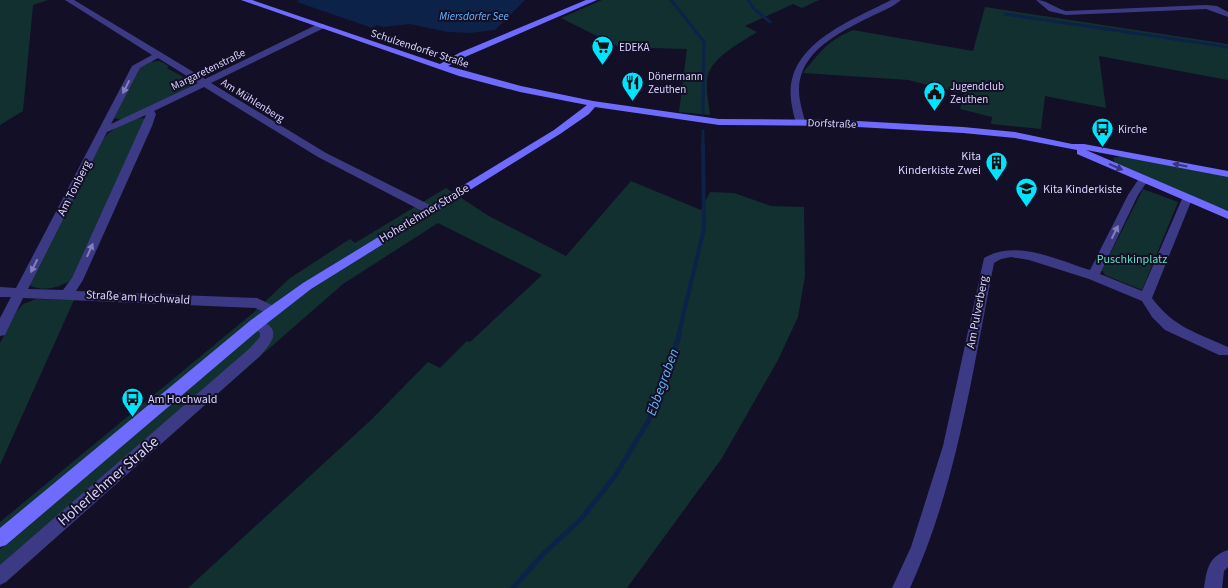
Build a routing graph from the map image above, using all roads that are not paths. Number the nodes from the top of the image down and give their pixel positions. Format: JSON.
{"nodes":[{"id":1,"x":69,"y":0,"type":"edge"},
{"id":2,"x":245,"y":0,"type":"edge"},
{"id":3,"x":592,"y":0,"type":"edge"},
{"id":4,"x":897,"y":0,"type":"edge"},
{"id":5,"x":1040,"y":0,"type":"edge"},
{"id":6,"x":1228,"y":15,"type":"edge"},
{"id":7,"x":321,"y":26,"type":"junction"},
{"id":8,"x":158,"y":55,"type":"junction"},
{"id":9,"x":441,"y":67,"type":"junction"},
{"id":10,"x":204,"y":83,"type":"junction"},
{"id":11,"x":592,"y":104,"type":"junction"},
{"id":12,"x":148,"y":110,"type":"junction"},
{"id":13,"x":800,"y":122,"type":"junction"},
{"id":14,"x":104,"y":130,"type":"junction"},
{"id":15,"x":1072,"y":147,"type":"junction"},
{"id":16,"x":1228,"y":174,"type":"edge"},
{"id":17,"x":1144,"y":179,"type":"junction"},
{"id":18,"x":1187,"y":199,"type":"junction"},
{"id":19,"x":430,"y":210,"type":"junction"},
{"id":20,"x":1228,"y":215,"type":"edge"},
{"id":21,"x":1093,"y":276,"type":"junction"},
{"id":22,"x":0,"y":292,"type":"edge"},
{"id":23,"x":21,"y":292,"type":"junction"},
{"id":24,"x":68,"y":293,"type":"junction"},
{"id":25,"x":1146,"y":298,"type":"junction"},
{"id":26,"x":273,"y":311,"type":"junction"},
{"id":27,"x":256,"y":324,"type":"junction"},
{"id":28,"x":0,"y":331,"type":"edge"},
{"id":29,"x":1224,"y":351,"type":"dead end"},
{"id":30,"x":0,"y":538,"type":"edge"},
{"id":31,"x":1228,"y":558,"type":"edge"},
{"id":32,"x":0,"y":576,"type":"edge"},
{"id":33,"x":901,"y":588,"type":"edge"},
{"id":34,"x":1213,"y":588,"type":"edge"}],
"edges":[{"from":1,"to":8,"type":"street","name":"Am Mühlenberg"},
{"from":2,"to":7,"type":"main road","name":"Schulzendorfer Straße"},
{"from":3,"to":9,"type":"main road"},
{"from":4,"to":13,"type":"street"},
{"from":5,"to":6,"type":"street"},
{"from":7,"to":9,"type":"main road","name":"Schulzendorfer Straße"},
{"from":7,"to":10,"type":"street","name":"Margaretenstraße"},
{"from":8,"to":10,"type":"street","name":"Am Mühlenberg"},
{"from":8,"to":14,"type":"street","name":"Am Tonberg","one_way":true},
{"from":9,"to":11,"type":"main road","name":"Schulzendorfer Straße"},
{"from":10,"to":12,"type":"street","name":"Margaretenstraße"},
{"from":10,"to":19,"type":"street","name":"Am Mühlenberg"},
{"from":11,"to":13,"type":"main road","name":"Dorfstraße"},
{"from":11,"to":19,"type":"main road","name":"Hoherlehmer Straße"},
{"from":12,"to":14,"type":"street","name":"Margaretenstraße"},
{"from":24,"to":12,"type":"street","one_way":true},
{"from":13,"to":15,"type":"main road","name":"Dorfstraße"},
{"from":14,"to":23,"type":"street","name":"Am Tonberg","one_way":true},
{"from":16,"to":15,"type":"main road","name":"Dorfstraße","one_way":true},
{"from":15,"to":17,"type":"main road","name":"Dorfstraße","one_way":true},
{"from":17,"to":18,"type":"main road","name":"Dorfstraße"},
{"from":21,"to":17,"type":"street","one_way":true},
{"from":18,"to":20,"type":"main road","name":"Dorfstraße"},
{"from":18,"to":25,"type":"street"},
{"from":19,"to":26,"type":"main road","name":"Hoherlehmer Straße"},
{"from":21,"to":25,"type":"street","name":"Am Pulverberg"},
{"from":21,"to":33,"type":"street","name":"Am Pulverberg"},
{"from":22,"to":23,"type":"street","name":"Straße am Hochwald"},
{"from":23,"to":24,"type":"street","name":"Straße am Hochwald"},
{"from":23,"to":28,"type":"street","name":"Am Tonberg"},
{"from":24,"to":26,"type":"street","name":"Straße am Hochwald"},
{"from":25,"to":29,"type":"street"},
{"from":26,"to":27,"type":"main road","name":"Hoherlehmer Straße"},
{"from":27,"to":30,"type":"main road","name":"Hoherlehmer Straße"},
{"from":27,"to":32,"type":"street","name":"Hoherlehmer Straße"},
{"from":31,"to":34,"type":"street"}]}
